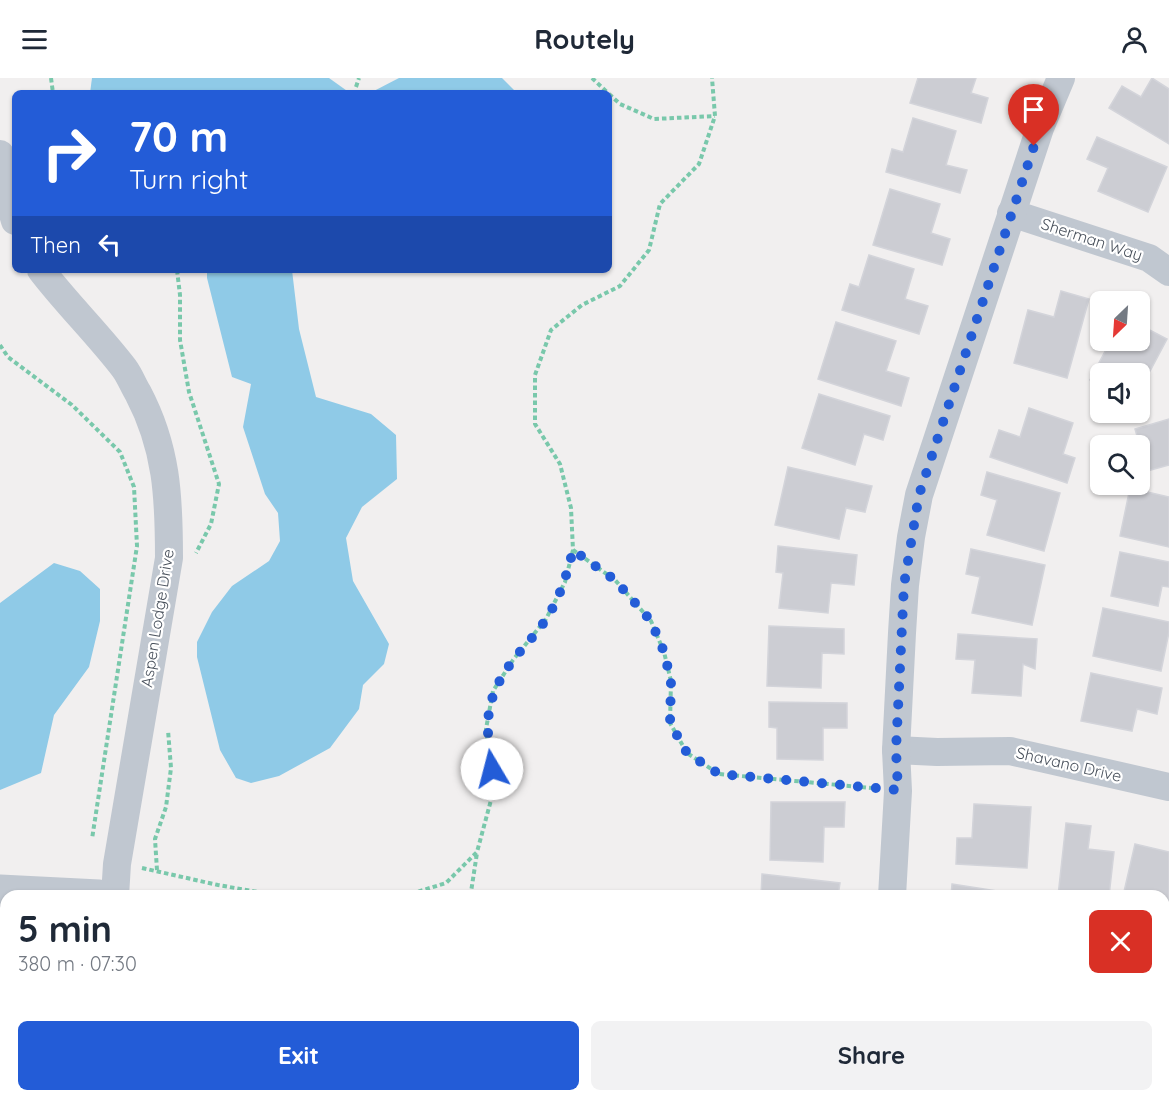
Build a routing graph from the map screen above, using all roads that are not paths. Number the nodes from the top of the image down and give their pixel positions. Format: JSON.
{"nodes":[{"id":1,"x":1061,"y":78,"type":"edge"},
{"id":2,"x":0,"y":154,"type":"edge"},
{"id":3,"x":12,"y":211,"type":"edge"},
{"id":4,"x":1011,"y":213,"type":"junction"},
{"id":5,"x":1169,"y":272,"type":"edge"},
{"id":6,"x":43,"y":273,"type":"edge"},
{"id":7,"x":896,"y":750,"type":"junction"},
{"id":8,"x":1169,"y":787,"type":"edge"},
{"id":9,"x":115,"y":890,"type":"edge"},
{"id":10,"x":892,"y":890,"type":"edge"}],
"edges":[{"from":1,"to":4,"type":"street"},
{"from":2,"to":3,"type":"street"},
{"from":4,"to":5,"type":"street","name":"Sherman Way"},
{"from":4,"to":7,"type":"street"},
{"from":6,"to":9,"type":"street","name":"Aspen Lodge Drive"},
{"from":7,"to":8,"type":"street","name":"Shavano Drive"},
{"from":7,"to":10,"type":"street"}]}
